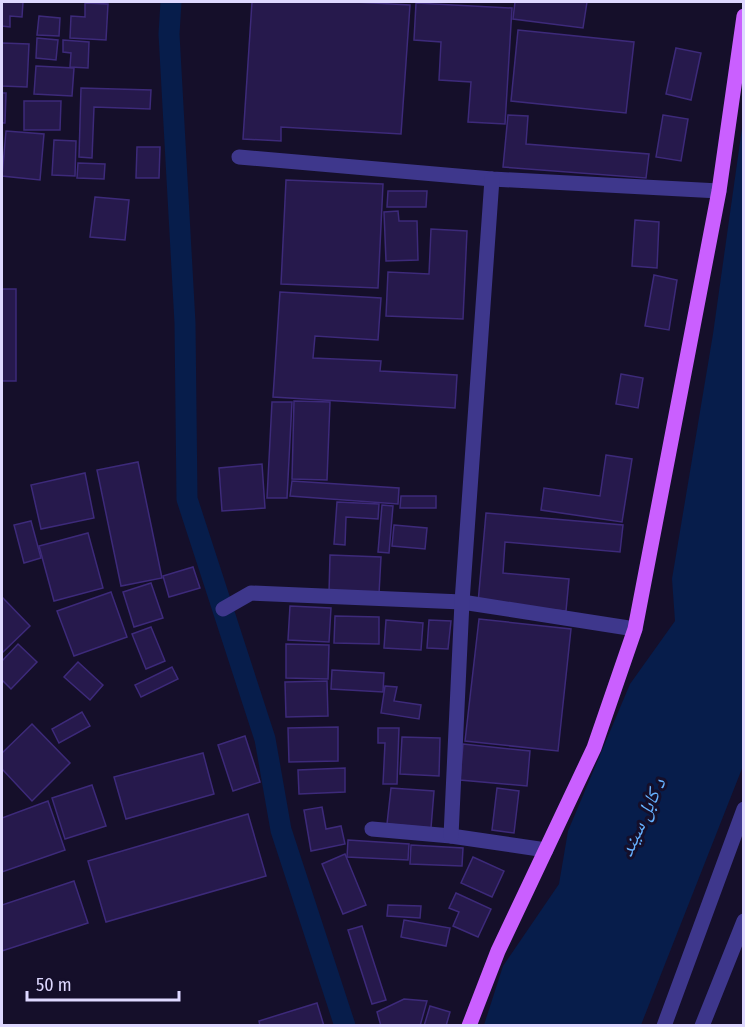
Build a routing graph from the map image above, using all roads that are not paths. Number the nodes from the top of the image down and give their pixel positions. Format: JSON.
{"nodes":[{"id":1,"x":744,"y":16,"type":"edge"},
{"id":2,"x":239,"y":157,"type":"dead end"},
{"id":3,"x":492,"y":179,"type":"junction"},
{"id":4,"x":719,"y":191,"type":"junction"},
{"id":5,"x":462,"y":602,"type":"junction"},
{"id":6,"x":223,"y":609,"type":"dead end"},
{"id":7,"x":635,"y":629,"type":"junction"},
{"id":8,"x":744,"y":809,"type":"edge"},
{"id":9,"x":372,"y":829,"type":"dead end"},
{"id":10,"x":451,"y":836,"type":"junction"},
{"id":11,"x":546,"y":850,"type":"junction"},
{"id":12,"x":744,"y":921,"type":"edge"},
{"id":13,"x":469,"y":1026,"type":"edge"},
{"id":14,"x":664,"y":1026,"type":"edge"},
{"id":15,"x":702,"y":1026,"type":"edge"}],
"edges":[{"from":1,"to":4,"type":"main road"},
{"from":2,"to":3,"type":"street"},
{"from":3,"to":4,"type":"street"},
{"from":3,"to":5,"type":"street"},
{"from":4,"to":7,"type":"main road"},
{"from":5,"to":6,"type":"street"},
{"from":5,"to":7,"type":"street"},
{"from":5,"to":10,"type":"street"},
{"from":7,"to":11,"type":"main road"},
{"from":8,"to":14,"type":"street"},
{"from":9,"to":10,"type":"street"},
{"from":10,"to":11,"type":"street"},
{"from":11,"to":13,"type":"main road"},
{"from":12,"to":15,"type":"street"}]}
